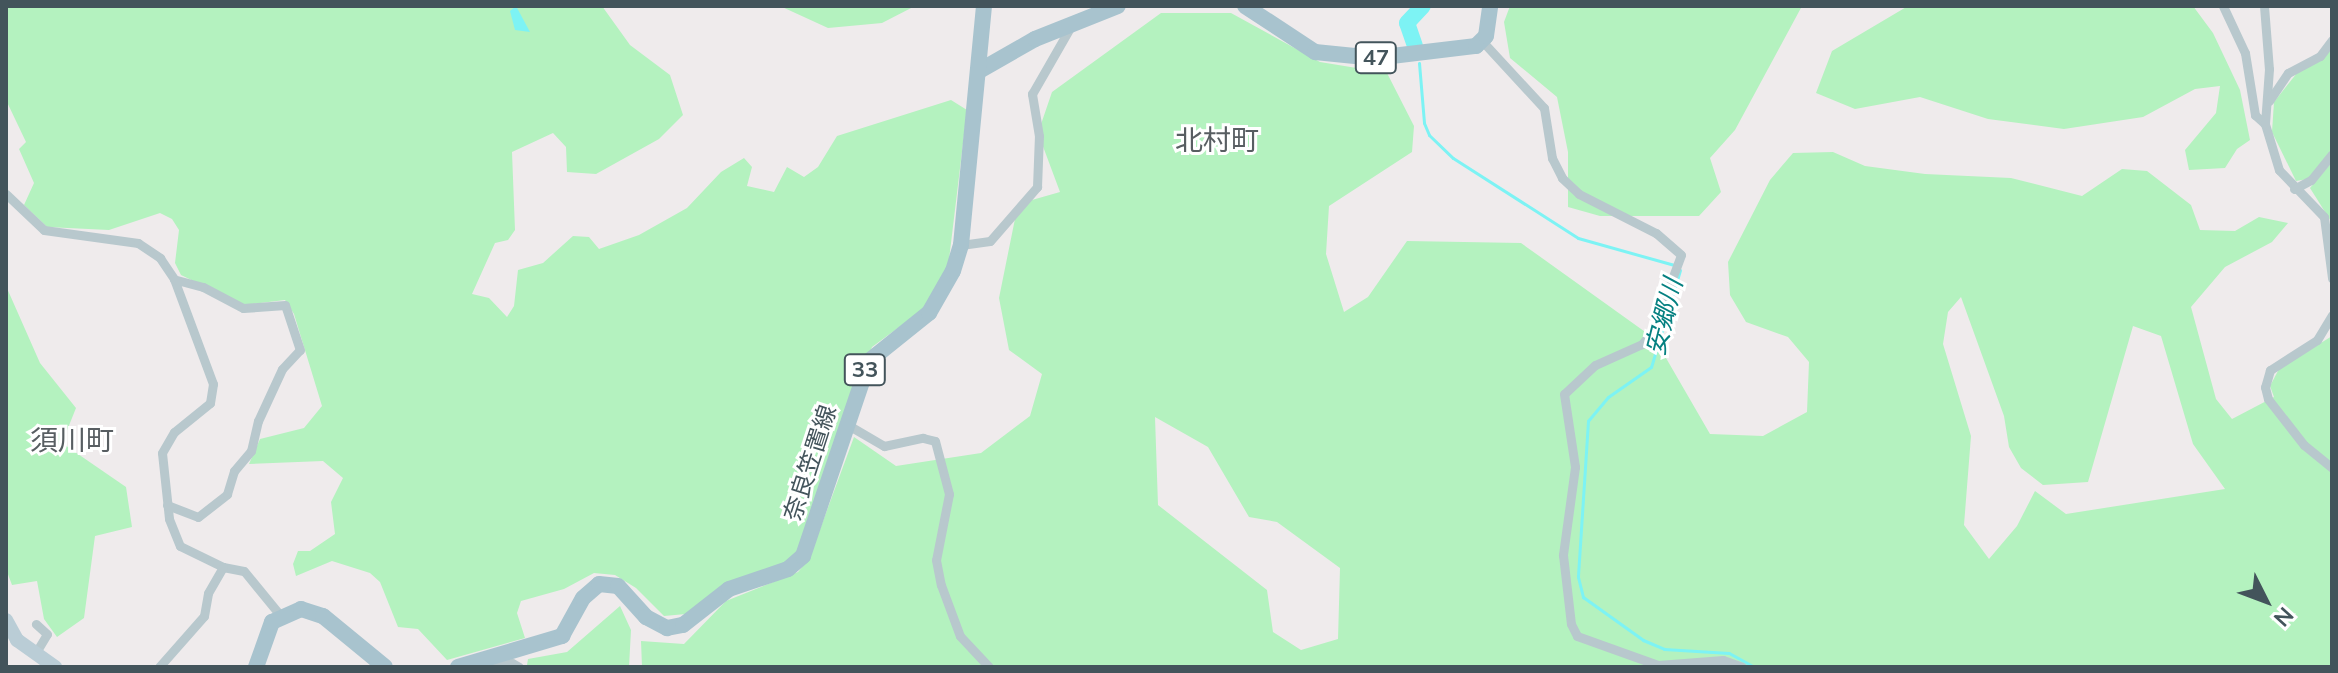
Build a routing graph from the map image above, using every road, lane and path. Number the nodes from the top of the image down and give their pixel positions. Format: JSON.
{"nodes":[{"id":1,"x":984,"y":6,"type":"edge"},
{"id":2,"x":1118,"y":6,"type":"edge"},
{"id":3,"x":1245,"y":6,"type":"edge"},
{"id":4,"x":1490,"y":6,"type":"edge"},
{"id":5,"x":2223,"y":6,"type":"edge"},
{"id":6,"x":2264,"y":6,"type":"edge"},
{"id":7,"x":1071,"y":25,"type":"junction"},
{"id":8,"x":2332,"y":40,"type":"edge"},
{"id":9,"x":1483,"y":42,"type":"junction"},
{"id":10,"x":979,"y":71,"type":"junction"},
{"id":11,"x":2269,"y":101,"type":"junction"},
{"id":12,"x":2265,"y":124,"type":"junction"},
{"id":13,"x":2332,"y":154,"type":"edge"},
{"id":14,"x":2294,"y":189,"type":"junction"},
{"id":15,"x":6,"y":194,"type":"edge"},
{"id":16,"x":961,"y":245,"type":"junction"},
{"id":17,"x":2332,"y":278,"type":"edge"},
{"id":18,"x":174,"y":279,"type":"junction"},
{"id":19,"x":2332,"y":315,"type":"edge"},
{"id":20,"x":848,"y":425,"type":"junction"},
{"id":21,"x":2332,"y":468,"type":"edge"},
{"id":22,"x":167,"y":505,"type":"junction"},
{"id":23,"x":223,"y":567,"type":"junction"},
{"id":24,"x":280,"y":615,"type":"junction"},
{"id":25,"x":6,"y":620,"type":"edge"},
{"id":26,"x":36,"y":624,"type":"dead end"},
{"id":27,"x":35,"y":654,"type":"junction"},
{"id":28,"x":465,"y":666,"type":"edge"},
{"id":29,"x":55,"y":667,"type":"edge"},
{"id":30,"x":159,"y":667,"type":"edge"},
{"id":31,"x":256,"y":667,"type":"edge"},
{"id":32,"x":385,"y":667,"type":"edge"},
{"id":33,"x":489,"y":667,"type":"edge"},
{"id":34,"x":519,"y":667,"type":"edge"},
{"id":35,"x":989,"y":667,"type":"edge"},
{"id":36,"x":1742,"y":667,"type":"edge"}],
"edges":[{"from":1,"to":10,"type":"main road","name":"奈良笠置線","number":"33"},
{"from":2,"to":7,"type":"main road"},
{"from":3,"to":9,"type":"main road","number":"47"},
{"from":4,"to":9,"type":"main road"},
{"from":5,"to":12,"type":"street"},
{"from":6,"to":11,"type":"street"},
{"from":7,"to":10,"type":"main road"},
{"from":7,"to":16,"type":"street"},
{"from":8,"to":11,"type":"street"},
{"from":9,"to":36,"type":"street"},
{"from":10,"to":16,"type":"main road","name":"奈良笠置線","number":"33"},
{"from":11,"to":12,"type":"street"},
{"from":12,"to":14,"type":"street"},
{"from":13,"to":14,"type":"street"},
{"from":14,"to":17,"type":"street"},
{"from":15,"to":18,"type":"street"},
{"from":16,"to":20,"type":"main road","name":"奈良笠置線","number":"33"},
{"from":18,"to":22,"type":"street"},
{"from":18,"to":22,"type":"street"},
{"from":19,"to":21,"type":"street"},
{"from":20,"to":28,"type":"main road","name":"奈良笠置線","number":"33"},
{"from":20,"to":35,"type":"street"},
{"from":22,"to":23,"type":"street"},
{"from":23,"to":24,"type":"street"},
{"from":23,"to":30,"type":"street"},
{"from":24,"to":31,"type":"main road"},
{"from":24,"to":32,"type":"main road"},
{"from":25,"to":27,"type":"main road"},
{"from":26,"to":27,"type":"street"},
{"from":27,"to":29,"type":"main road"},
{"from":33,"to":34,"type":"street"}]}
